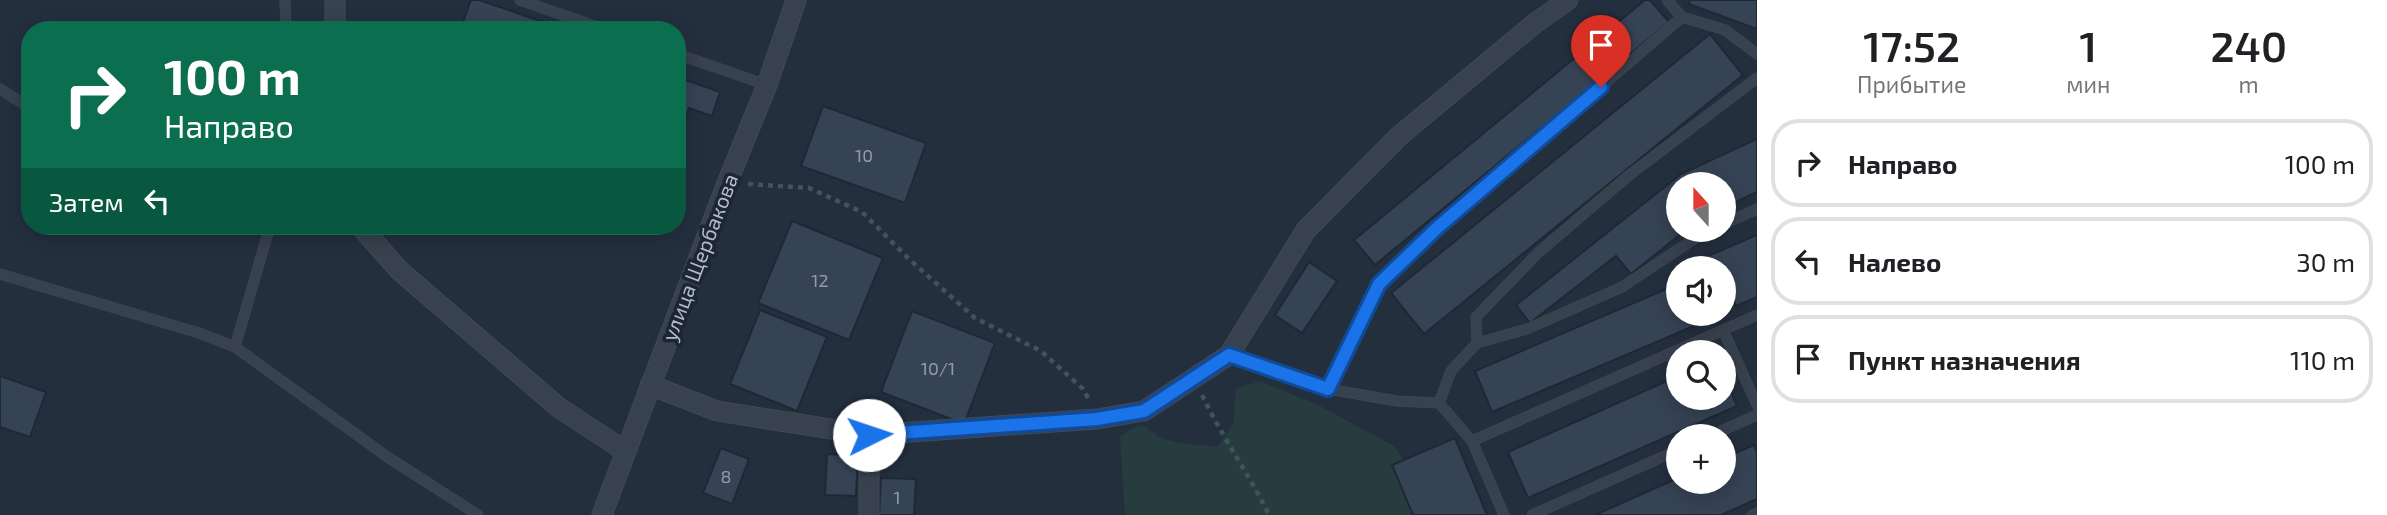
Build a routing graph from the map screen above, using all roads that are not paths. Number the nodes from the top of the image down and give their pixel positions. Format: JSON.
{"nodes":[{"id":1,"x":285,"y":0,"type":"edge"},
{"id":2,"x":335,"y":0,"type":"edge"},
{"id":3,"x":520,"y":0,"type":"edge"},
{"id":4,"x":796,"y":0,"type":"edge"},
{"id":5,"x":1568,"y":0,"type":"edge"},
{"id":6,"x":1667,"y":0,"type":"edge"},
{"id":7,"x":1682,"y":17,"type":"junction"},
{"id":8,"x":286,"y":21,"type":"edge"},
{"id":9,"x":335,"y":21,"type":"edge"},
{"id":10,"x":581,"y":21,"type":"edge"},
{"id":11,"x":1757,"y":54,"type":"edge"},
{"id":12,"x":686,"y":57,"type":"edge"},
{"id":13,"x":1757,"y":78,"type":"edge"},
{"id":14,"x":767,"y":85,"type":"junction"},
{"id":15,"x":0,"y":89,"type":"edge"},
{"id":16,"x":21,"y":102,"type":"edge"},
{"id":17,"x":1757,"y":209,"type":"edge"},
{"id":18,"x":1736,"y":219,"type":"edge"},
{"id":19,"x":267,"y":235,"type":"edge"},
{"id":20,"x":368,"y":235,"type":"edge"},
{"id":21,"x":1690,"y":242,"type":"edge"},
{"id":22,"x":0,"y":274,"type":"edge"},
{"id":23,"x":1757,"y":315,"type":"edge"},
{"id":24,"x":1723,"y":330,"type":"junction"},
{"id":25,"x":1477,"y":344,"type":"junction"},
{"id":26,"x":235,"y":347,"type":"junction"},
{"id":27,"x":1229,"y":355,"type":"junction"},
{"id":28,"x":650,"y":385,"type":"junction"},
{"id":29,"x":1328,"y":389,"type":"junction"},
{"id":30,"x":1439,"y":403,"type":"junction"},
{"id":31,"x":1757,"y":405,"type":"edge"},
{"id":32,"x":1757,"y":415,"type":"edge"},
{"id":33,"x":1736,"y":424,"type":"edge"},
{"id":34,"x":869,"y":435,"type":"junction"},
{"id":35,"x":1472,"y":441,"type":"junction"},
{"id":36,"x":625,"y":451,"type":"junction"},
{"id":37,"x":1666,"y":455,"type":"edge"},
{"id":38,"x":1757,"y":513,"type":"edge"},
{"id":39,"x":478,"y":515,"type":"edge"},
{"id":40,"x":601,"y":515,"type":"edge"},
{"id":41,"x":869,"y":515,"type":"edge"},
{"id":42,"x":1504,"y":515,"type":"edge"},
{"id":43,"x":1532,"y":515,"type":"edge"},
{"id":44,"x":1752,"y":515,"type":"edge"}],
"edges":[{"from":1,"to":8,"type":"lane"},
{"from":2,"to":9,"type":"street"},
{"from":3,"to":10,"type":"lane"},
{"from":4,"to":14,"type":"street","name":"улица Щербакова"},
{"from":5,"to":27,"type":"street"},
{"from":6,"to":7,"type":"lane"},
{"from":7,"to":11,"type":"lane"},
{"from":7,"to":29,"type":"lane"},
{"from":12,"to":14,"type":"lane"},
{"from":13,"to":25,"type":"lane"},
{"from":14,"to":28,"type":"street","name":"улица Щербакова"},
{"from":15,"to":16,"type":"lane"},
{"from":17,"to":18,"type":"lane"},
{"from":19,"to":26,"type":"lane"},
{"from":20,"to":36,"type":"street"},
{"from":21,"to":25,"type":"lane"},
{"from":22,"to":26,"type":"lane"},
{"from":23,"to":24,"type":"lane"},
{"from":24,"to":31,"type":"lane"},
{"from":24,"to":35,"type":"lane"},
{"from":25,"to":30,"type":"lane"},
{"from":26,"to":39,"type":"lane"},
{"from":27,"to":29,"type":"lane"},
{"from":27,"to":34,"type":"street"},
{"from":28,"to":34,"type":"street"},
{"from":28,"to":36,"type":"street","name":"улица Щербакова"},
{"from":29,"to":30,"type":"lane"},
{"from":30,"to":35,"type":"lane"},
{"from":32,"to":33,"type":"lane"},
{"from":34,"to":41,"type":"street"},
{"from":35,"to":42,"type":"lane"},
{"from":36,"to":40,"type":"street","name":"улица Щербакова"},
{"from":37,"to":43,"type":"lane"},
{"from":38,"to":44,"type":"lane"}]}
